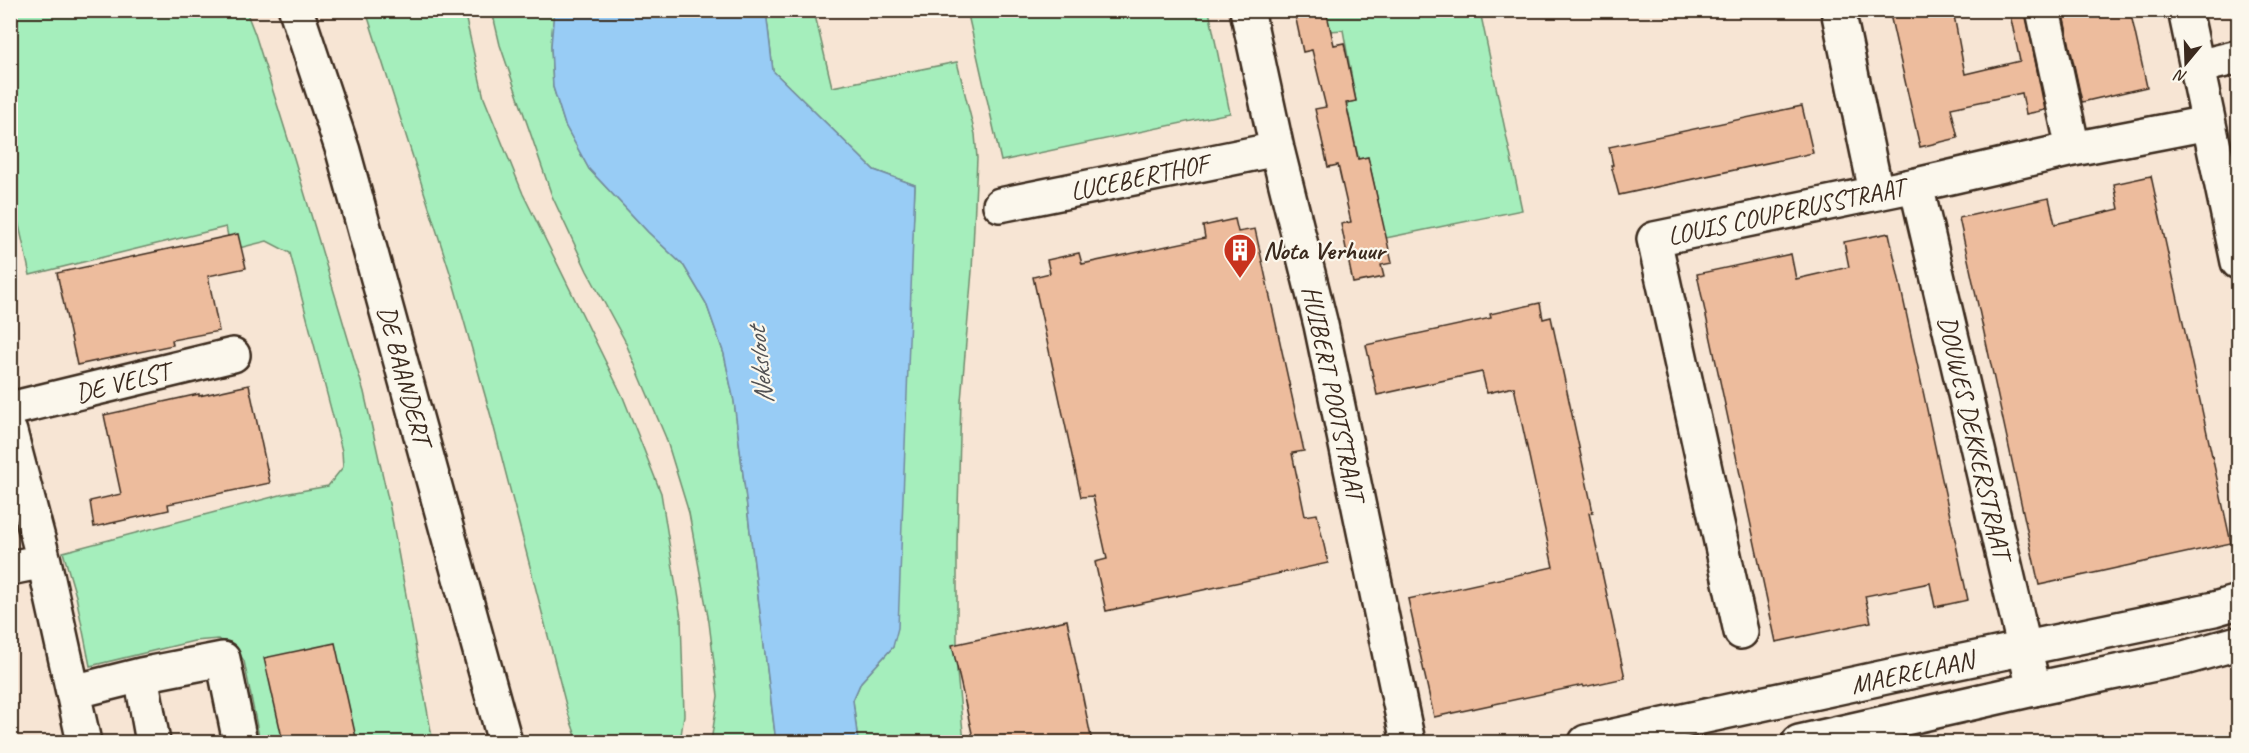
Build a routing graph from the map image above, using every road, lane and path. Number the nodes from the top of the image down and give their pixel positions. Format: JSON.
{"nodes":[{"id":1,"x":296,"y":10,"type":"edge"},
{"id":2,"x":1247,"y":10,"type":"edge"},
{"id":3,"x":1838,"y":10,"type":"edge"},
{"id":4,"x":2043,"y":10,"type":"edge"},
{"id":5,"x":2185,"y":10,"type":"edge"},
{"id":6,"x":2238,"y":57,"type":"edge"},
{"id":7,"x":2197,"y":67,"type":"junction"},
{"id":8,"x":2208,"y":123,"type":"junction"},
{"id":9,"x":1277,"y":149,"type":"junction"},
{"id":10,"x":2073,"y":149,"type":"junction"},
{"id":11,"x":1916,"y":185,"type":"junction"},
{"id":12,"x":1876,"y":192,"type":"junction"},
{"id":13,"x":1000,"y":205,"type":"dead end"},
{"id":14,"x":2238,"y":261,"type":"edge"},
{"id":15,"x":233,"y":355,"type":"dead end"},
{"id":16,"x":10,"y":409,"type":"edge"},
{"id":17,"x":10,"y":432,"type":"edge"},
{"id":18,"x":44,"y":561,"type":"junction"},
{"id":19,"x":10,"y":568,"type":"edge"},
{"id":20,"x":2238,"y":602,"type":"edge"},
{"id":21,"x":1741,"y":632,"type":"dead end"},
{"id":22,"x":2238,"y":643,"type":"edge"},
{"id":23,"x":2026,"y":649,"type":"junction"},
{"id":24,"x":141,"y":675,"type":"junction"},
{"id":25,"x":2034,"y":689,"type":"junction"},
{"id":26,"x":73,"y":692,"type":"junction"},
{"id":27,"x":84,"y":742,"type":"edge"},
{"id":28,"x":153,"y":742,"type":"edge"},
{"id":29,"x":240,"y":742,"type":"edge"},
{"id":30,"x":505,"y":742,"type":"edge"},
{"id":31,"x":1408,"y":742,"type":"edge"},
{"id":32,"x":1586,"y":742,"type":"edge"},
{"id":33,"x":1798,"y":742,"type":"edge"}],
"edges":[{"from":1,"to":30,"type":"street","name":"DE BAANDERT"},
{"from":2,"to":9,"type":"street","name":"HUIBERT POOTSTRAAT"},
{"from":3,"to":12,"type":"street"},
{"from":4,"to":10,"type":"street"},
{"from":5,"to":7,"type":"street"},
{"from":6,"to":7,"type":"street"},
{"from":7,"to":8,"type":"street"},
{"from":8,"to":10,"type":"street","name":"LOUIS COUPERUSSTRAAT"},
{"from":8,"to":14,"type":"street"},
{"from":9,"to":13,"type":"street","name":"LUCEBERTHOF"},
{"from":9,"to":31,"type":"street","name":"HUIBERT POOTSTRAAT"},
{"from":10,"to":11,"type":"street","name":"LOUIS COUPERUSSTRAAT"},
{"from":11,"to":12,"type":"street","name":"LOUIS COUPERUSSTRAAT"},
{"from":11,"to":23,"type":"street","name":"DOUWES DEKKERSTRAAT"},
{"from":12,"to":21,"type":"street","name":"LOUIS COUPERUSSTRAAT"},
{"from":15,"to":16,"type":"street","name":"DE VELST"},
{"from":17,"to":18,"type":"street"},
{"from":18,"to":19,"type":"street"},
{"from":18,"to":26,"type":"street"},
{"from":20,"to":23,"type":"street","name":"MAERELAAN"},
{"from":22,"to":25,"type":"street","name":"MAERELAAN"},
{"from":23,"to":25,"type":"street","name":"DOUWES DEKKERSTRAAT"},
{"from":23,"to":32,"type":"street","name":"MAERELAAN"},
{"from":24,"to":26,"type":"street"},
{"from":24,"to":28,"type":"street"},
{"from":24,"to":29,"type":"street"},
{"from":25,"to":33,"type":"street","name":"MAERELAAN"},
{"from":26,"to":27,"type":"street"}]}
